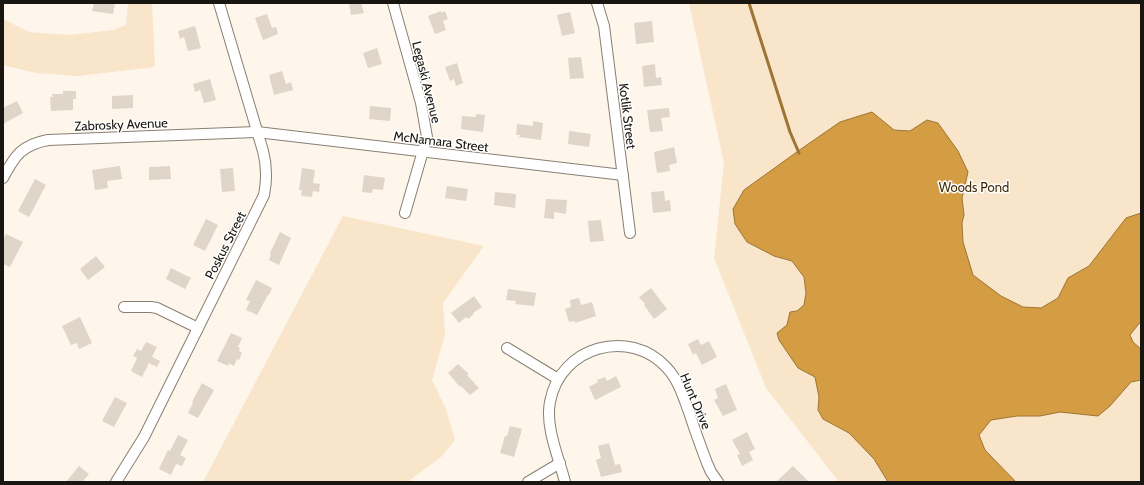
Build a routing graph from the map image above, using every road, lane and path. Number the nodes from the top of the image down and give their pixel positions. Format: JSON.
{"nodes":[{"id":1,"x":219,"y":3,"type":"edge"},
{"id":2,"x":392,"y":3,"type":"edge"},
{"id":3,"x":597,"y":3,"type":"edge"},
{"id":4,"x":257,"y":132,"type":"junction"},
{"id":5,"x":423,"y":152,"type":"junction"},
{"id":6,"x":623,"y":175,"type":"junction"},
{"id":7,"x":3,"y":178,"type":"edge"},
{"id":8,"x":405,"y":213,"type":"dead end"},
{"id":9,"x":630,"y":233,"type":"dead end"},
{"id":10,"x":124,"y":307,"type":"dead end"},
{"id":11,"x":198,"y":328,"type":"junction"},
{"id":12,"x":507,"y":348,"type":"dead end"},
{"id":13,"x":558,"y":379,"type":"junction"},
{"id":14,"x":560,"y":463,"type":"junction"},
{"id":15,"x":116,"y":482,"type":"edge"},
{"id":16,"x":528,"y":482,"type":"edge"},
{"id":17,"x":564,"y":482,"type":"edge"},
{"id":18,"x":718,"y":482,"type":"edge"}],
"edges":[{"from":1,"to":4,"type":"street","name":"Poskus Street"},
{"from":2,"to":5,"type":"street","name":"Legaski Avenue"},
{"from":3,"to":6,"type":"street","name":"Kotlik Street"},
{"from":4,"to":5,"type":"street","name":"McNamara Street"},
{"from":4,"to":7,"type":"street","name":"Zabrosky Avenue"},
{"from":4,"to":11,"type":"street","name":"Poskus Street"},
{"from":5,"to":6,"type":"street","name":"McNamara Street"},
{"from":5,"to":8,"type":"street","name":"Legaski Avenue"},
{"from":6,"to":9,"type":"street","name":"Kotlik Street"},
{"from":10,"to":11,"type":"street"},
{"from":11,"to":15,"type":"street","name":"Poskus Street"},
{"from":12,"to":13,"type":"street"},
{"from":13,"to":14,"type":"street","name":"Hunt Drive"},
{"from":13,"to":18,"type":"street","name":"Hunt Drive"},
{"from":14,"to":16,"type":"street"},
{"from":14,"to":17,"type":"street","name":"Hunt Drive"}]}
